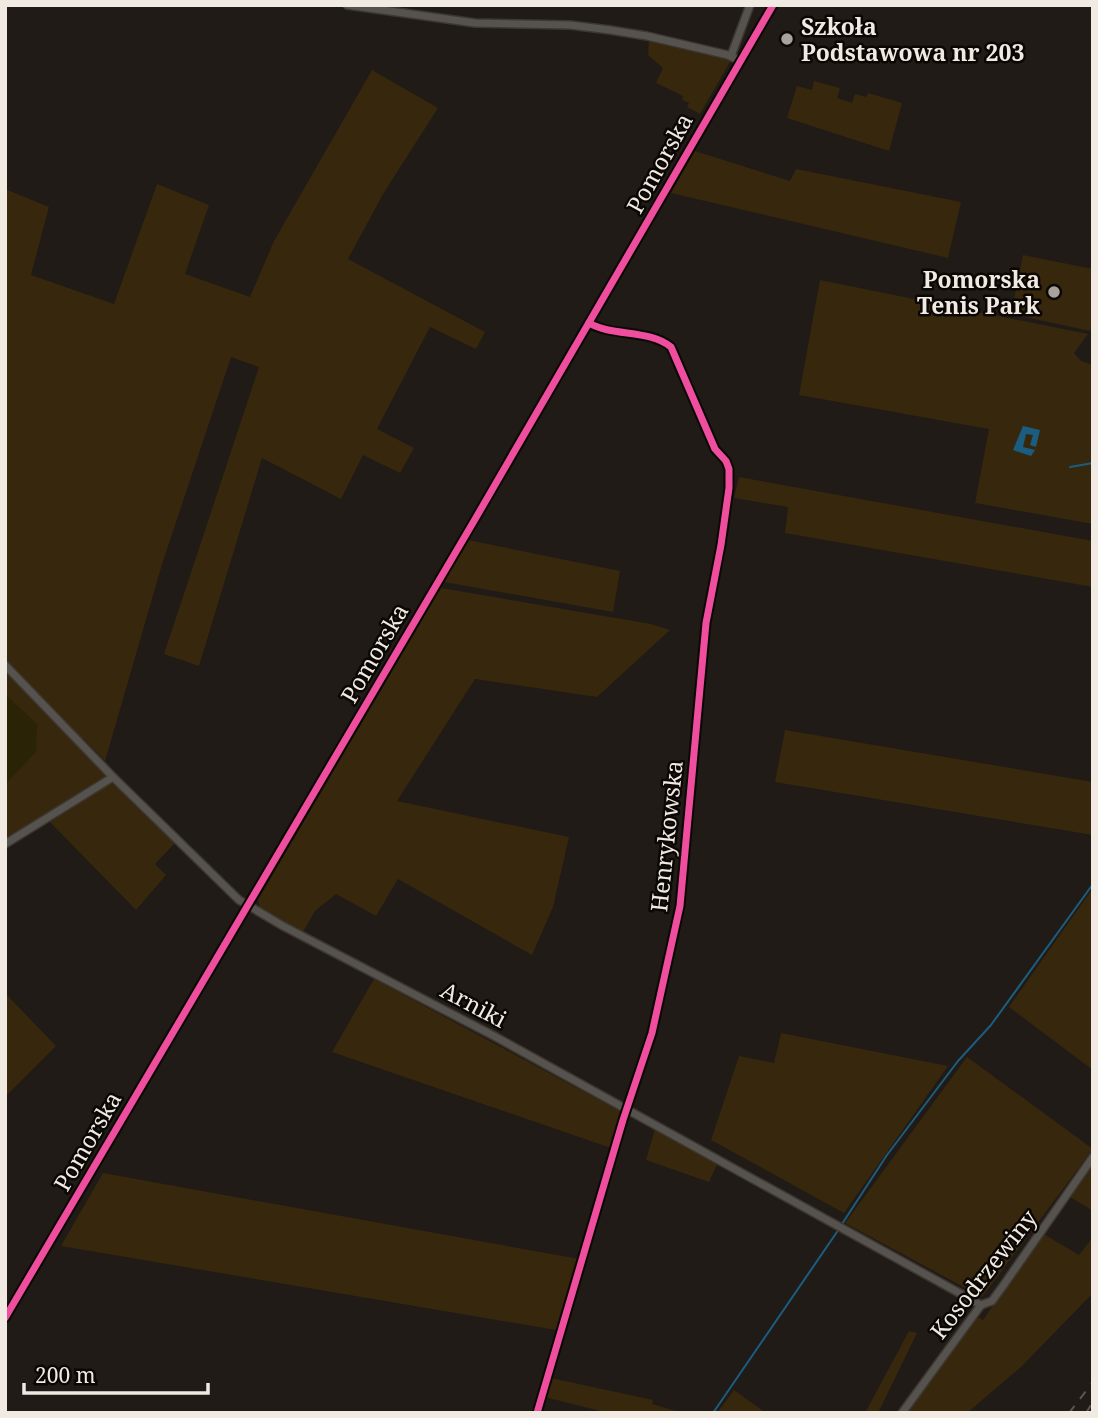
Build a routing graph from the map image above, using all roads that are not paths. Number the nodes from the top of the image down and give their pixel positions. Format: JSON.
{"nodes":[{"id":1,"x":347,"y":5,"type":"edge"},
{"id":2,"x":750,"y":5,"type":"edge"},
{"id":3,"x":773,"y":5,"type":"edge"},
{"id":4,"x":731,"y":56,"type":"junction"},
{"id":5,"x":740,"y":61,"type":"junction"},
{"id":6,"x":589,"y":323,"type":"junction"},
{"id":7,"x":5,"y":665,"type":"edge"},
{"id":8,"x":114,"y":777,"type":"junction"},
{"id":9,"x":5,"y":844,"type":"edge"},
{"id":10,"x":248,"y":905,"type":"junction"},
{"id":11,"x":627,"y":1110,"type":"junction"},
{"id":12,"x":1093,"y":1157,"type":"edge"},
{"id":13,"x":981,"y":1305,"type":"junction"},
{"id":14,"x":5,"y":1318,"type":"edge"},
{"id":15,"x":537,"y":1413,"type":"edge"},
{"id":16,"x":902,"y":1413,"type":"edge"}],
"edges":[{"from":1,"to":4,"type":"street"},
{"from":2,"to":4,"type":"street"},
{"from":3,"to":5,"type":"street","name":"Pomorska"},
{"from":4,"to":5,"type":"street"},
{"from":5,"to":6,"type":"street","name":"Pomorska"},
{"from":6,"to":10,"type":"street","name":"Pomorska"},
{"from":6,"to":11,"type":"street","name":"Henrykowska"},
{"from":7,"to":8,"type":"street","name":"Arniki"},
{"from":8,"to":9,"type":"street"},
{"from":8,"to":10,"type":"street","name":"Arniki"},
{"from":10,"to":11,"type":"street","name":"Arniki"},
{"from":10,"to":14,"type":"street","name":"Pomorska"},
{"from":11,"to":13,"type":"street","name":"Arniki"},
{"from":11,"to":15,"type":"street","name":"Henrykowska"},
{"from":12,"to":13,"type":"street","name":"Kosodrzewiny"},
{"from":13,"to":16,"type":"street","name":"Kosodrzewiny"}]}
